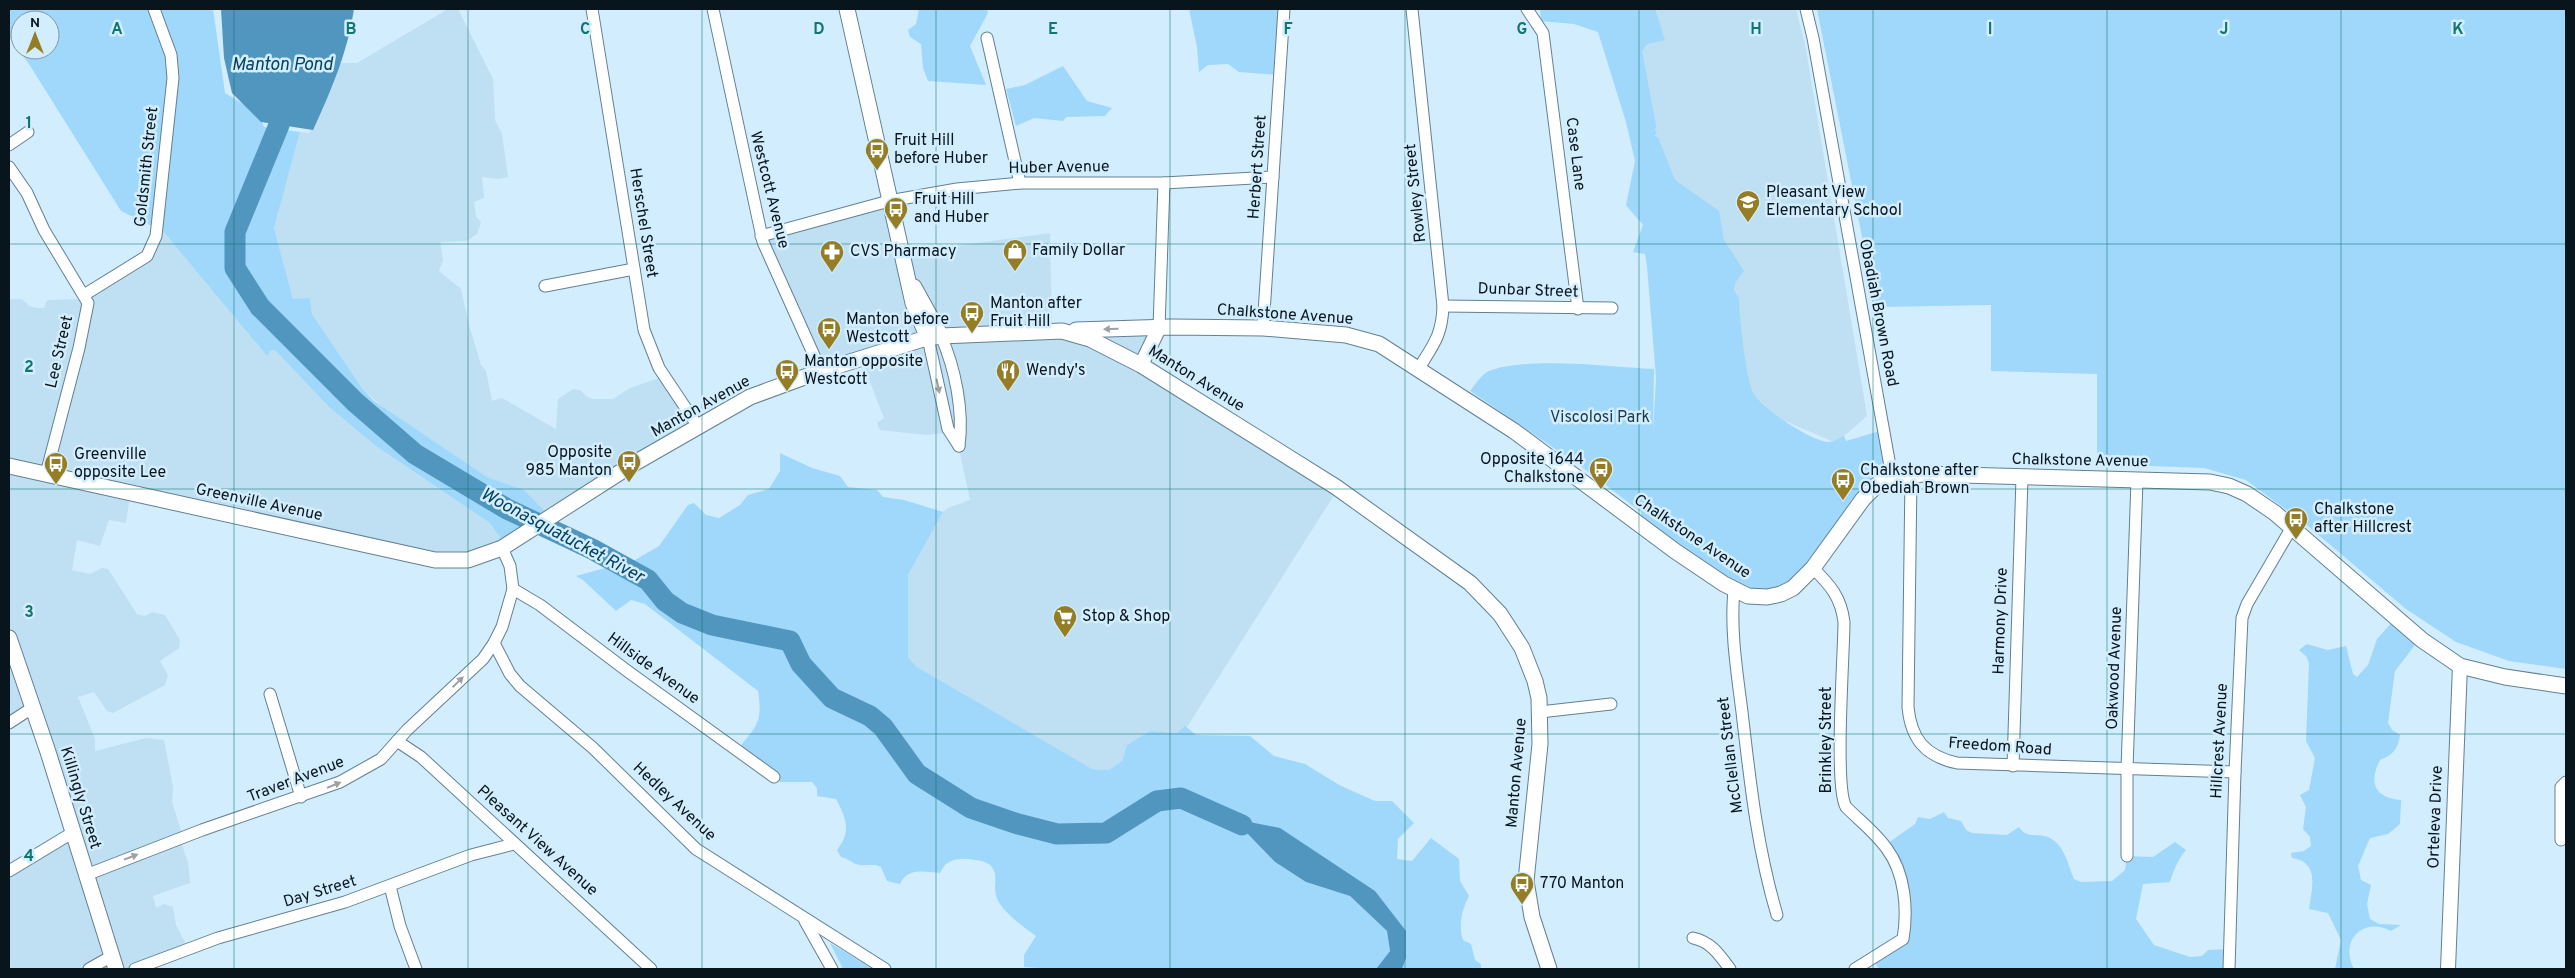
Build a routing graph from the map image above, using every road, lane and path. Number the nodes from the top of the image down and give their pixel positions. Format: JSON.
{"nodes":[{"id":1,"x":154,"y":9,"type":"edge"},
{"id":2,"x":592,"y":9,"type":"edge"},
{"id":3,"x":713,"y":9,"type":"edge"},
{"id":4,"x":847,"y":9,"type":"edge"},
{"id":5,"x":1284,"y":9,"type":"edge"},
{"id":6,"x":1412,"y":9,"type":"edge"},
{"id":7,"x":1527,"y":9,"type":"edge"},
{"id":8,"x":1806,"y":9,"type":"edge"},
{"id":9,"x":987,"y":38,"type":"dead end"},
{"id":10,"x":28,"y":132,"type":"dead end"},
{"id":11,"x":9,"y":145,"type":"edge"},
{"id":12,"x":9,"y":167,"type":"edge"},
{"id":13,"x":1273,"y":177,"type":"junction"},
{"id":14,"x":1020,"y":183,"type":"junction"},
{"id":15,"x":1164,"y":183,"type":"junction"},
{"id":16,"x":889,"y":201,"type":"junction"},
{"id":17,"x":762,"y":236,"type":"junction"},
{"id":18,"x":634,"y":269,"type":"junction"},
{"id":19,"x":545,"y":286,"type":"dead end"},
{"id":20,"x":84,"y":295,"type":"junction"},
{"id":21,"x":1443,"y":306,"type":"junction"},
{"id":22,"x":1612,"y":308,"type":"dead end"},
{"id":23,"x":1578,"y":309,"type":"junction"},
{"id":24,"x":1159,"y":328,"type":"junction"},
{"id":25,"x":1263,"y":328,"type":"junction"},
{"id":26,"x":1062,"y":331,"type":"junction"},
{"id":27,"x":934,"y":337,"type":"junction"},
{"id":28,"x":1141,"y":365,"type":"junction"},
{"id":29,"x":1419,"y":368,"type":"junction"},
{"id":30,"x":821,"y":371,"type":"junction"},
{"id":31,"x":699,"y":428,"type":"junction"},
{"id":32,"x":9,"y":466,"type":"edge"},
{"id":33,"x":46,"y":474,"type":"junction"},
{"id":34,"x":1911,"y":475,"type":"junction"},
{"id":35,"x":1892,"y":477,"type":"junction"},
{"id":36,"x":2022,"y":478,"type":"junction"},
{"id":37,"x":2137,"y":480,"type":"junction"},
{"id":38,"x":2292,"y":527,"type":"junction"},
{"id":39,"x":508,"y":545,"type":"junction"},
{"id":40,"x":1813,"y":568,"type":"junction"},
{"id":41,"x":513,"y":589,"type":"junction"},
{"id":42,"x":1734,"y":590,"type":"junction"},
{"id":43,"x":9,"y":638,"type":"edge"},
{"id":44,"x":494,"y":643,"type":"junction"},
{"id":45,"x":2460,"y":666,"type":"junction"},
{"id":46,"x":2566,"y":686,"type":"edge"},
{"id":47,"x":270,"y":694,"type":"dead end"},
{"id":48,"x":1611,"y":704,"type":"dead end"},
{"id":49,"x":32,"y":708,"type":"junction"},
{"id":50,"x":1540,"y":712,"type":"junction"},
{"id":51,"x":9,"y":723,"type":"edge"},
{"id":52,"x":397,"y":741,"type":"junction"},
{"id":53,"x":2013,"y":766,"type":"junction"},
{"id":54,"x":2127,"y":769,"type":"junction"},
{"id":55,"x":2234,"y":772,"type":"junction"},
{"id":56,"x":774,"y":778,"type":"dead end"},
{"id":57,"x":2566,"y":782,"type":"edge"},
{"id":58,"x":301,"y":798,"type":"junction"},
{"id":59,"x":72,"y":833,"type":"junction"},
{"id":60,"x":2561,"y":840,"type":"dead end"},
{"id":61,"x":514,"y":844,"type":"junction"},
{"id":62,"x":2127,"y":856,"type":"dead end"},
{"id":63,"x":9,"y":871,"type":"edge"},
{"id":64,"x":86,"y":875,"type":"junction"},
{"id":65,"x":390,"y":886,"type":"junction"},
{"id":66,"x":1777,"y":915,"type":"dead end"},
{"id":67,"x":804,"y":920,"type":"junction"},
{"id":68,"x":1693,"y":938,"type":"dead end"},
{"id":69,"x":114,"y":962,"type":"edge"},
{"id":70,"x":88,"y":969,"type":"edge"},
{"id":71,"x":135,"y":969,"type":"edge"},
{"id":72,"x":416,"y":969,"type":"edge"},
{"id":73,"x":651,"y":969,"type":"edge"},
{"id":74,"x":832,"y":969,"type":"edge"},
{"id":75,"x":885,"y":969,"type":"edge"},
{"id":76,"x":1549,"y":969,"type":"edge"},
{"id":77,"x":1730,"y":969,"type":"edge"},
{"id":78,"x":1855,"y":969,"type":"edge"},
{"id":79,"x":2229,"y":969,"type":"edge"},
{"id":80,"x":2448,"y":969,"type":"edge"}],
"edges":[{"from":1,"to":20,"type":"street","name":"Goldsmith Street"},
{"from":2,"to":18,"type":"street","name":"Herschel Street"},
{"from":3,"to":17,"type":"street","name":"Westcott Avenue"},
{"from":4,"to":16,"type":"main road"},
{"from":5,"to":13,"type":"street","name":"Herbert Street"},
{"from":6,"to":21,"type":"street","name":"Rowley Street"},
{"from":7,"to":23,"type":"street","name":"Case Lane"},
{"from":8,"to":35,"type":"street","name":"Obadiah Brown Road"},
{"from":9,"to":14,"type":"street"},
{"from":10,"to":11,"type":"street"},
{"from":12,"to":20,"type":"street","name":"Lee Street"},
{"from":13,"to":15,"type":"street","name":"Huber Avenue"},
{"from":13,"to":25,"type":"street","name":"Herbert Street"},
{"from":14,"to":15,"type":"street","name":"Huber Avenue"},
{"from":14,"to":16,"type":"street","name":"Huber Avenue"},
{"from":15,"to":24,"type":"street"},
{"from":16,"to":17,"type":"street","name":"Huber Avenue"},
{"from":16,"to":27,"type":"main road"},
{"from":17,"to":30,"type":"street","name":"Westcott Avenue"},
{"from":18,"to":19,"type":"street"},
{"from":18,"to":31,"type":"street","name":"Herschel Street"},
{"from":20,"to":33,"type":"street","name":"Lee Street"},
{"from":21,"to":23,"type":"street","name":"Dunbar Street"},
{"from":21,"to":29,"type":"street","name":"Rowley Street"},
{"from":22,"to":23,"type":"street","name":"Dunbar Street"},
{"from":24,"to":25,"type":"main road","name":"Chalkstone Avenue"},
{"from":24,"to":26,"type":"main road","name":"Chalkstone Avenue","one_way":true},
{"from":24,"to":28,"type":"street"},
{"from":25,"to":29,"type":"main road","name":"Chalkstone Avenue"},
{"from":26,"to":27,"type":"main road","name":"Manton Avenue"},
{"from":26,"to":28,"type":"main road","name":"Manton Avenue"},
{"from":27,"to":27,"type":"street","one_way":true},
{"from":27,"to":30,"type":"main road","name":"Manton Avenue"},
{"from":28,"to":50,"type":"main road","name":"Manton Avenue"},
{"from":29,"to":42,"type":"main road","name":"Chalkstone Avenue"},
{"from":30,"to":31,"type":"main road","name":"Manton Avenue"},
{"from":31,"to":39,"type":"main road","name":"Manton Avenue"},
{"from":32,"to":33,"type":"main road","name":"Greenville Avenue"},
{"from":33,"to":39,"type":"main road","name":"Greenville Avenue"},
{"from":34,"to":35,"type":"main road","name":"Chalkstone Avenue"},
{"from":34,"to":36,"type":"main road","name":"Chalkstone Avenue"},
{"from":34,"to":53,"type":"street","name":"Freedom Road"},
{"from":35,"to":40,"type":"main road","name":"Chalkstone Avenue"},
{"from":36,"to":37,"type":"main road","name":"Chalkstone Avenue"},
{"from":36,"to":53,"type":"street","name":"Harmony Drive"},
{"from":37,"to":38,"type":"main road","name":"Chalkstone Avenue"},
{"from":37,"to":54,"type":"street","name":"Oakwood Avenue"},
{"from":38,"to":45,"type":"main road","name":"Chalkstone Avenue"},
{"from":38,"to":55,"type":"street","name":"Hillcrest Avenue"},
{"from":39,"to":41,"type":"street","name":"Traver Avenue"},
{"from":40,"to":42,"type":"main road","name":"Chalkstone Avenue"},
{"from":40,"to":78,"type":"street","name":"Brinkley Street"},
{"from":41,"to":44,"type":"street","name":"Traver Avenue"},
{"from":41,"to":56,"type":"street","name":"Hillside Avenue"},
{"from":42,"to":66,"type":"street","name":"McClellan Street"},
{"from":43,"to":49,"type":"main road","name":"Killingly Street"},
{"from":52,"to":44,"type":"street","name":"Traver Avenue","one_way":true},
{"from":44,"to":67,"type":"street","name":"Hedley Avenue"},
{"from":45,"to":46,"type":"main road","name":"Chalkstone Avenue"},
{"from":45,"to":80,"type":"street","name":"Orteleva Drive"},
{"from":47,"to":58,"type":"street"},
{"from":48,"to":50,"type":"street"},
{"from":49,"to":51,"type":"street"},
{"from":49,"to":59,"type":"main road","name":"Killingly Street"},
{"from":50,"to":76,"type":"main road","name":"Manton Avenue"},
{"from":58,"to":52,"type":"street","name":"Traver Avenue","one_way":true},
{"from":52,"to":61,"type":"street","name":"Pleasant View Avenue"},
{"from":53,"to":54,"type":"street","name":"Freedom Road"},
{"from":54,"to":55,"type":"street","name":"Freedom Road"},
{"from":54,"to":62,"type":"street","name":"Oakwood Avenue"},
{"from":55,"to":79,"type":"street","name":"Hillcrest Avenue"},
{"from":57,"to":60,"type":"street"},
{"from":64,"to":58,"type":"street","name":"Traver Avenue","one_way":true},
{"from":59,"to":63,"type":"street"},
{"from":59,"to":64,"type":"main road","name":"Killingly Street"},
{"from":61,"to":65,"type":"street","name":"Day Street"},
{"from":61,"to":73,"type":"street","name":"Pleasant View Avenue"},
{"from":64,"to":69,"type":"main road","name":"Killingly Street"},
{"from":65,"to":71,"type":"street","name":"Day Street"},
{"from":65,"to":72,"type":"street"},
{"from":67,"to":74,"type":"street"},
{"from":67,"to":75,"type":"street","name":"Hedley Avenue"},
{"from":68,"to":77,"type":"street"},
{"from":69,"to":70,"type":"street"}]}
